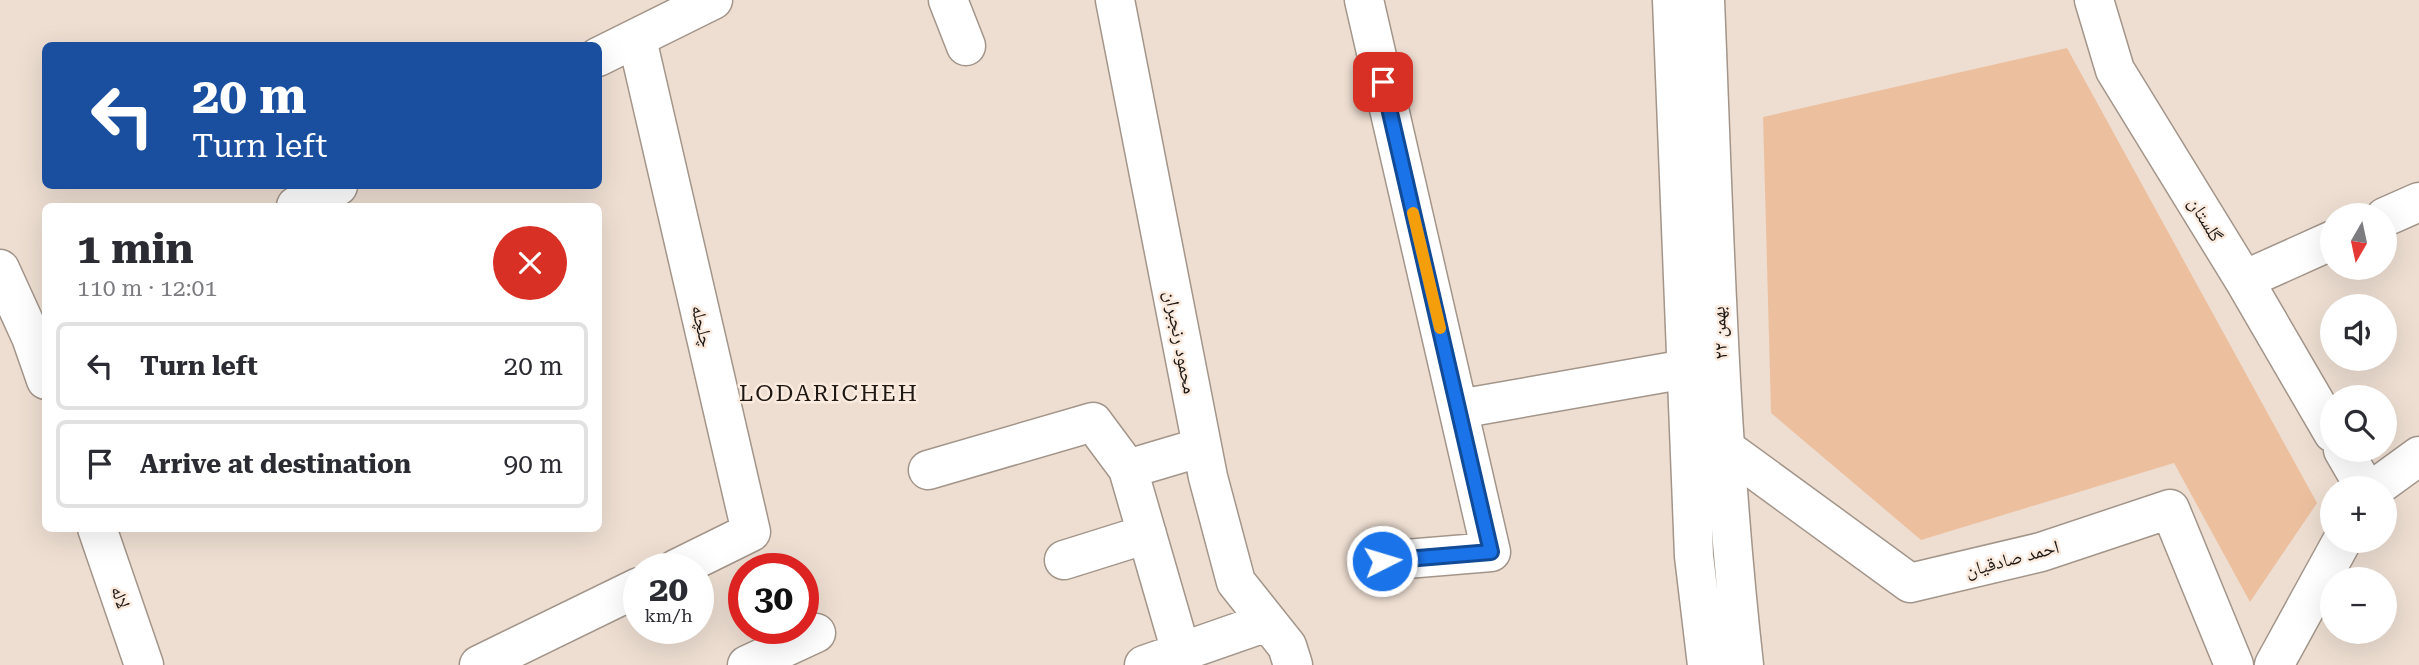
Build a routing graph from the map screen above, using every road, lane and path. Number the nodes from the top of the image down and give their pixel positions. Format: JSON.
{"nodes":[{"id":1,"x":713,"y":0,"type":"edge"},
{"id":2,"x":948,"y":0,"type":"edge"},
{"id":3,"x":1115,"y":0,"type":"edge"},
{"id":4,"x":1364,"y":0,"type":"edge"},
{"id":5,"x":1672,"y":0,"type":"edge"},
{"id":6,"x":1705,"y":0,"type":"edge"},
{"id":7,"x":2094,"y":0,"type":"edge"},
{"id":8,"x":637,"y":39,"type":"junction"},
{"id":9,"x":966,"y":46,"type":"dead end"},
{"id":10,"x":602,"y":55,"type":"edge"},
{"id":11,"x":332,"y":189,"type":"edge"},
{"id":12,"x":2419,"y":202,"type":"edge"},
{"id":13,"x":302,"y":203,"type":"edge"},
{"id":14,"x":2398,"y":211,"type":"edge"},
{"id":15,"x":2320,"y":246,"type":"edge"},
{"id":16,"x":0,"y":269,"type":"edge"},
{"id":17,"x":2244,"y":281,"type":"junction"},
{"id":18,"x":38,"y":333,"type":"edge"},
{"id":19,"x":42,"y":356,"type":"edge"},
{"id":20,"x":1686,"y":369,"type":"junction"},
{"id":21,"x":1459,"y":409,"type":"junction"},
{"id":22,"x":2320,"y":411,"type":"edge"},
{"id":23,"x":1202,"y":447,"type":"junction"},
{"id":24,"x":1725,"y":448,"type":"junction"},
{"id":25,"x":2419,"y":456,"type":"edge"},
{"id":26,"x":1128,"y":469,"type":"junction"},
{"id":27,"x":928,"y":470,"type":"dead end"},
{"id":28,"x":2392,"y":476,"type":"edge"},
{"id":29,"x":98,"y":532,"type":"edge"},
{"id":30,"x":1147,"y":534,"type":"junction"},
{"id":31,"x":708,"y":553,"type":"edge"},
{"id":32,"x":2335,"y":553,"type":"edge"},
{"id":33,"x":1064,"y":560,"type":"dead end"},
{"id":34,"x":1382,"y":561,"type":"dead end"},
{"id":35,"x":623,"y":595,"type":"edge"},
{"id":36,"x":1267,"y":622,"type":"junction"},
{"id":37,"x":792,"y":644,"type":"edge"},
{"id":38,"x":1181,"y":652,"type":"junction"},
{"id":39,"x":144,"y":665,"type":"edge"},
{"id":40,"x":479,"y":665,"type":"edge"},
{"id":41,"x":747,"y":665,"type":"edge"},
{"id":42,"x":1144,"y":665,"type":"edge"},
{"id":43,"x":1293,"y":665,"type":"edge"},
{"id":44,"x":1707,"y":665,"type":"edge"},
{"id":45,"x":1744,"y":665,"type":"edge"},
{"id":46,"x":2234,"y":665,"type":"edge"},
{"id":47,"x":2274,"y":665,"type":"edge"}],
"edges":[{"from":1,"to":8,"type":"street"},
{"from":2,"to":9,"type":"street"},
{"from":3,"to":23,"type":"street","name":"محمود رنجبران"},
{"from":4,"to":21,"type":"street"},
{"from":5,"to":20,"type":"street","name":"۲۲ بهمن"},
{"from":6,"to":24,"type":"street","name":"۲۲ بهمن"},
{"from":7,"to":17,"type":"street","name":"گلستان"},
{"from":8,"to":10,"type":"street"},
{"from":8,"to":31,"type":"street","name":"چلچله"},
{"from":11,"to":13,"type":"street"},
{"from":12,"to":14,"type":"street"},
{"from":15,"to":17,"type":"street"},
{"from":16,"to":18,"type":"street"},
{"from":17,"to":22,"type":"street","name":"گلستان"},
{"from":18,"to":19,"type":"street"},
{"from":20,"to":21,"type":"street"},
{"from":20,"to":44,"type":"street","name":"۲۲ بهمن"},
{"from":21,"to":34,"type":"street"},
{"from":23,"to":26,"type":"street"},
{"from":23,"to":36,"type":"street","name":"محمود رنجبران"},
{"from":24,"to":45,"type":"street","name":"۲۲ بهمن"},
{"from":24,"to":46,"type":"street","name":"احمد صادقیان"},
{"from":25,"to":28,"type":"street"},
{"from":26,"to":27,"type":"street"},
{"from":26,"to":30,"type":"street"},
{"from":29,"to":39,"type":"street","name":"لاله"},
{"from":30,"to":33,"type":"street"},
{"from":30,"to":38,"type":"street"},
{"from":32,"to":47,"type":"street"},
{"from":35,"to":40,"type":"street"},
{"from":36,"to":38,"type":"street"},
{"from":36,"to":43,"type":"street","name":"محمود رنجبران"},
{"from":37,"to":41,"type":"street"},
{"from":38,"to":42,"type":"street"}]}
